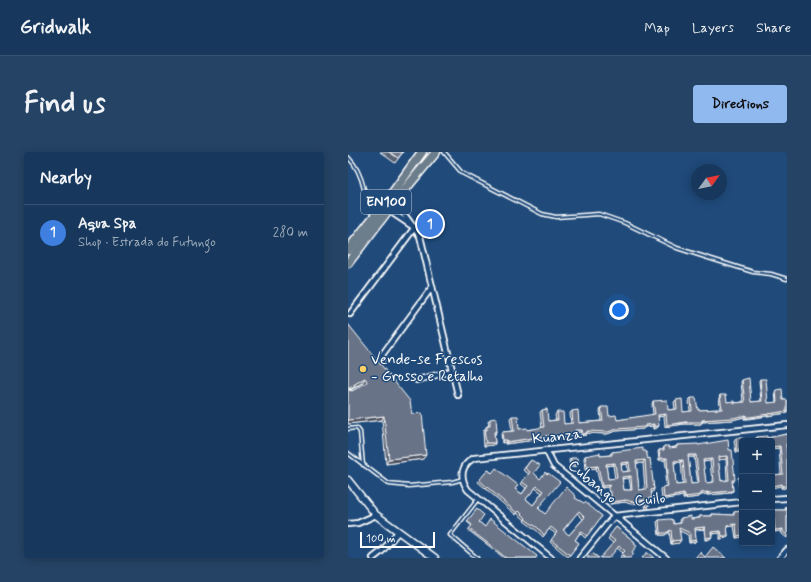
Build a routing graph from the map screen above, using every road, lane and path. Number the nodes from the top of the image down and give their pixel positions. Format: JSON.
{"nodes":[{"id":1,"x":422,"y":152,"type":"edge"},
{"id":2,"x":436,"y":152,"type":"edge"},
{"id":3,"x":444,"y":152,"type":"edge"},
{"id":4,"x":348,"y":157,"type":"edge"},
{"id":5,"x":390,"y":207,"type":"junction"},
{"id":6,"x":375,"y":215,"type":"junction"},
{"id":7,"x":415,"y":227,"type":"junction"},
{"id":8,"x":348,"y":250,"type":"edge"},
{"id":9,"x":348,"y":263,"type":"edge"},
{"id":10,"x":787,"y":279,"type":"edge"},
{"id":11,"x":432,"y":287,"type":"junction"},
{"id":12,"x":350,"y":314,"type":"dead end"},
{"id":13,"x":381,"y":361,"type":"dead end"},
{"id":14,"x":452,"y":371,"type":"junction"},
{"id":15,"x":417,"y":380,"type":"dead end"},
{"id":16,"x":362,"y":385,"type":"edge"},
{"id":17,"x":348,"y":393,"type":"edge"},
{"id":18,"x":458,"y":395,"type":"dead end"},
{"id":19,"x":787,"y":425,"type":"edge"},
{"id":20,"x":348,"y":429,"type":"edge"},
{"id":21,"x":546,"y":450,"type":"junction"},
{"id":22,"x":348,"y":453,"type":"edge"},
{"id":23,"x":363,"y":466,"type":"junction"},
{"id":24,"x":462,"y":479,"type":"junction"},
{"id":25,"x":348,"y":480,"type":"edge"},
{"id":26,"x":787,"y":498,"type":"edge"},
{"id":27,"x":478,"y":499,"type":"junction"},
{"id":28,"x":775,"y":499,"type":"edge"},
{"id":29,"x":739,"y":502,"type":"edge"},
{"id":30,"x":376,"y":515,"type":"junction"},
{"id":31,"x":614,"y":516,"type":"junction"},
{"id":32,"x":348,"y":524,"type":"edge"},
{"id":33,"x":398,"y":532,"type":"junction"},
{"id":34,"x":787,"y":550,"type":"edge"},
{"id":35,"x":373,"y":558,"type":"edge"},
{"id":36,"x":435,"y":558,"type":"edge"},
{"id":37,"x":477,"y":558,"type":"edge"},
{"id":38,"x":551,"y":558,"type":"edge"},
{"id":39,"x":580,"y":558,"type":"edge"},
{"id":40,"x":666,"y":558,"type":"edge"},
{"id":41,"x":780,"y":558,"type":"edge"}],
"edges":[{"from":1,"to":6,"type":"highway","number":"EN100"},
{"from":2,"to":5,"type":"highway","number":"EN100"},
{"from":3,"to":10,"type":"lane"},
{"from":4,"to":6,"type":"lane"},
{"from":5,"to":7,"type":"street"},
{"from":5,"to":9,"type":"highway","number":"EN100"},
{"from":6,"to":8,"type":"highway","number":"EN100"},
{"from":7,"to":11,"type":"street"},
{"from":7,"to":12,"type":"street"},
{"from":11,"to":13,"type":"street"},
{"from":11,"to":14,"type":"street"},
{"from":14,"to":15,"type":"street"},
{"from":14,"to":18,"type":"street"},
{"from":16,"to":17,"type":"lane"},
{"from":19,"to":21,"type":"street","name":"Kuanza"},
{"from":20,"to":23,"type":"lane"},
{"from":21,"to":24,"type":"street","name":"Kuanza"},
{"from":21,"to":31,"type":"street","name":"Cubango"},
{"from":22,"to":23,"type":"lane"},
{"from":23,"to":24,"type":"lane"},
{"from":24,"to":27,"type":"street"},
{"from":25,"to":30,"type":"street"},
{"from":26,"to":28,"type":"street"},
{"from":27,"to":37,"type":"lane"},
{"from":27,"to":38,"type":"street"},
{"from":29,"to":31,"type":"street","name":"Cuilo"},
{"from":30,"to":32,"type":"street"},
{"from":30,"to":33,"type":"street"},
{"from":31,"to":39,"type":"street","name":"Cuilo"},
{"from":31,"to":40,"type":"street","name":"Cubango"},
{"from":33,"to":35,"type":"street"},
{"from":33,"to":36,"type":"street"},
{"from":34,"to":41,"type":"street"}]}
